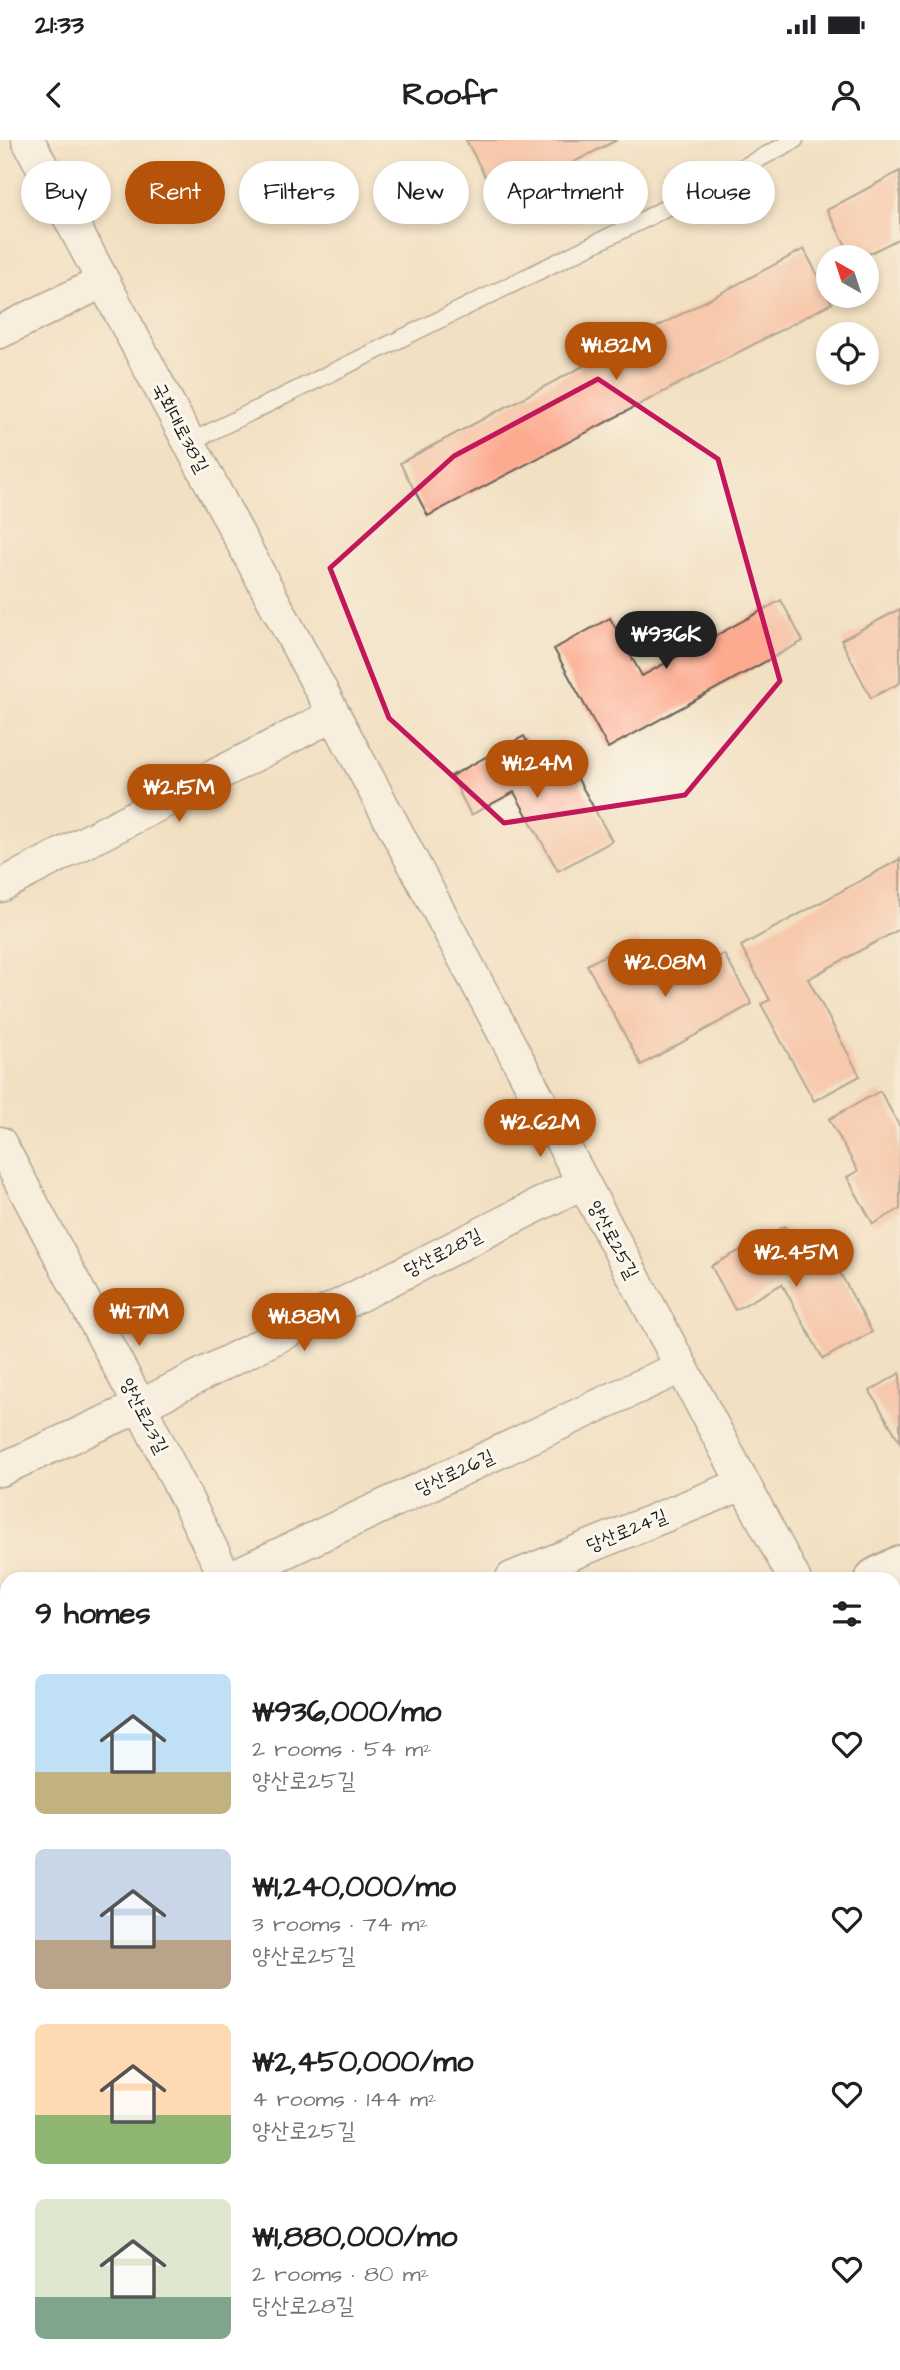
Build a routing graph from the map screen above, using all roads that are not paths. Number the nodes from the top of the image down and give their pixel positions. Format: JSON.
{"nodes":[{"id":1,"x":28,"y":140,"type":"edge"},
{"id":2,"x":795,"y":140,"type":"edge"},
{"id":3,"x":102,"y":282,"type":"junction"},
{"id":4,"x":0,"y":332,"type":"edge"},
{"id":5,"x":188,"y":443,"type":"junction"},
{"id":6,"x":333,"y":715,"type":"junction"},
{"id":7,"x":0,"y":886,"type":"edge"},
{"id":8,"x":0,"y":1143,"type":"edge"},
{"id":9,"x":582,"y":1183,"type":"junction"},
{"id":10,"x":681,"y":1367,"type":"junction"},
{"id":11,"x":140,"y":1406,"type":"junction"},
{"id":12,"x":0,"y":1470,"type":"edge"},
{"id":13,"x":743,"y":1484,"type":"junction"},
{"id":14,"x":225,"y":1572,"type":"edge"},
{"id":15,"x":241,"y":1572,"type":"edge"},
{"id":16,"x":527,"y":1572,"type":"edge"},
{"id":17,"x":791,"y":1572,"type":"edge"}],
"edges":[{"from":1,"to":3,"type":"street","name":"국회대로38길"},
{"from":2,"to":5,"type":"lane"},
{"from":3,"to":4,"type":"street"},
{"from":3,"to":5,"type":"street","name":"국회대로38길"},
{"from":5,"to":6,"type":"street","name":"국회대로38길"},
{"from":6,"to":7,"type":"street"},
{"from":6,"to":9,"type":"street","name":"양산로25길"},
{"from":8,"to":11,"type":"street","name":"양산로23길"},
{"from":9,"to":10,"type":"street","name":"양산로25길"},
{"from":9,"to":11,"type":"street","name":"당산로28길"},
{"from":10,"to":13,"type":"street","name":"양산로25길"},
{"from":10,"to":15,"type":"street","name":"당산로26길"},
{"from":11,"to":12,"type":"street","name":"당산로28길"},
{"from":11,"to":14,"type":"street","name":"양산로23길"},
{"from":13,"to":16,"type":"street","name":"당산로24길"},
{"from":13,"to":17,"type":"street","name":"양산로25길"}]}
